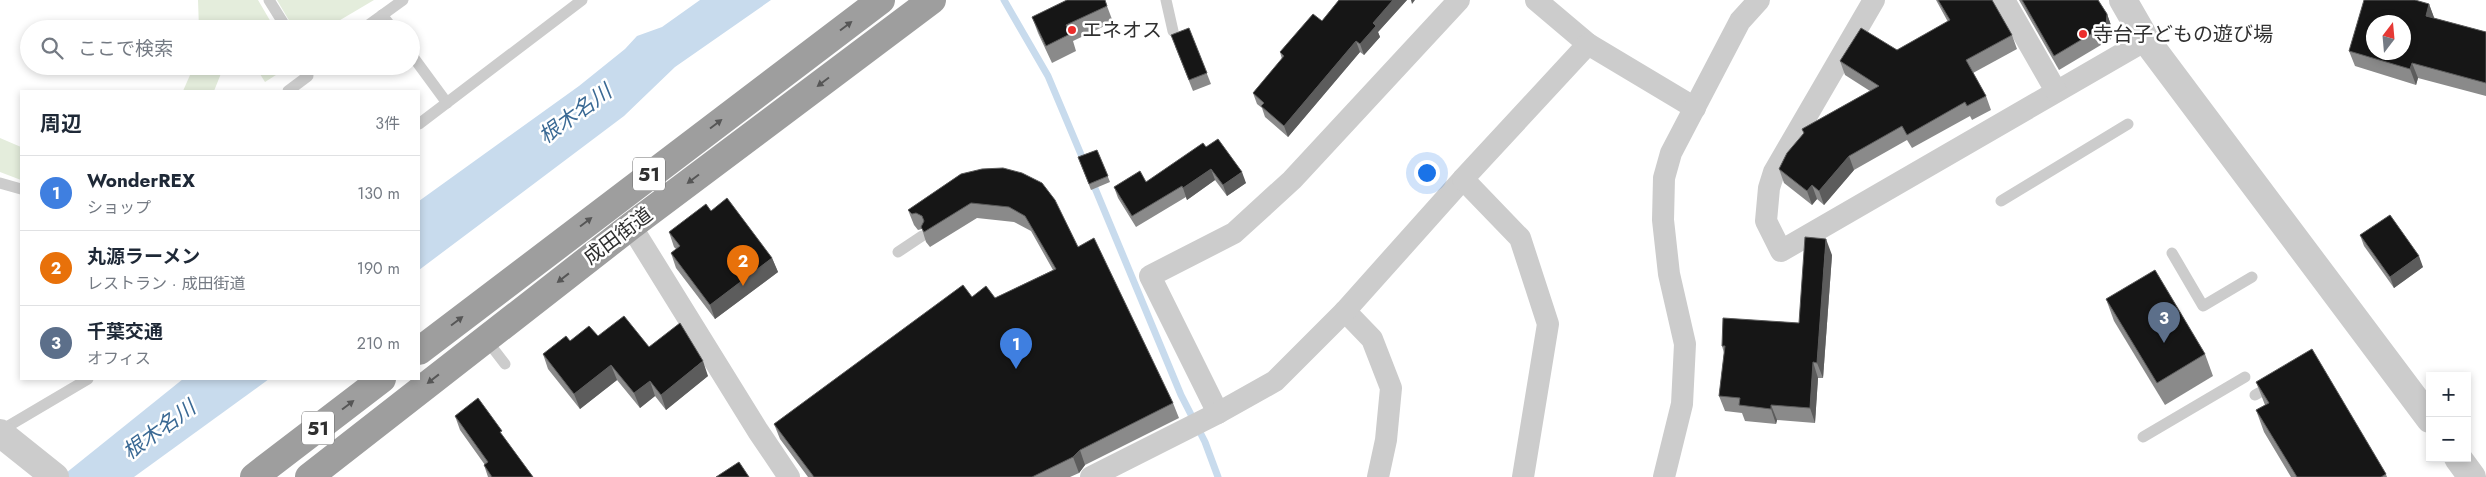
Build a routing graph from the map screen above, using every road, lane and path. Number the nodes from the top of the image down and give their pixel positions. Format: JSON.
{"nodes":[{"id":1,"x":269,"y":0,"type":"edge"},
{"id":2,"x":403,"y":0,"type":"edge"},
{"id":3,"x":582,"y":0,"type":"edge"},
{"id":4,"x":881,"y":0,"type":"edge"},
{"id":5,"x":932,"y":0,"type":"edge"},
{"id":6,"x":1166,"y":0,"type":"edge"},
{"id":7,"x":1458,"y":0,"type":"edge"},
{"id":8,"x":1536,"y":0,"type":"edge"},
{"id":9,"x":1759,"y":0,"type":"edge"},
{"id":10,"x":1874,"y":0,"type":"edge"},
{"id":11,"x":2004,"y":0,"type":"edge"},
{"id":12,"x":2123,"y":0,"type":"edge"},
{"id":13,"x":382,"y":15,"type":"junction"},
{"id":14,"x":281,"y":20,"type":"edge"},
{"id":15,"x":375,"y":20,"type":"edge"},
{"id":16,"x":386,"y":20,"type":"edge"},
{"id":17,"x":1173,"y":31,"type":"dead end"},
{"id":18,"x":2146,"y":40,"type":"junction"},
{"id":19,"x":1588,"y":44,"type":"junction"},
{"id":20,"x":420,"y":66,"type":"edge"},
{"id":21,"x":308,"y":75,"type":"edge"},
{"id":22,"x":289,"y":90,"type":"edge"},
{"id":23,"x":2056,"y":91,"type":"junction"},
{"id":24,"x":447,"y":103,"type":"junction"},
{"id":25,"x":1695,"y":108,"type":"junction"},
{"id":26,"x":420,"y":123,"type":"edge"},
{"id":27,"x":2128,"y":124,"type":"dead end"},
{"id":28,"x":1463,"y":179,"type":"junction"},
{"id":29,"x":0,"y":183,"type":"edge"},
{"id":30,"x":20,"y":189,"type":"edge"},
{"id":31,"x":2001,"y":201,"type":"dead end"},
{"id":32,"x":631,"y":226,"type":"junction"},
{"id":33,"x":922,"y":236,"type":"edge"},
{"id":34,"x":898,"y":252,"type":"dead end"},
{"id":35,"x":2172,"y":253,"type":"dead end"},
{"id":36,"x":2252,"y":277,"type":"dead end"},
{"id":37,"x":1345,"y":312,"type":"junction"},
{"id":38,"x":485,"y":338,"type":"junction"},
{"id":39,"x":420,"y":350,"type":"edge"},
{"id":40,"x":505,"y":364,"type":"dead end"},
{"id":41,"x":2244,"y":377,"type":"dead end"},
{"id":42,"x":86,"y":380,"type":"edge"},
{"id":43,"x":381,"y":380,"type":"edge"},
{"id":44,"x":2280,"y":381,"type":"edge"},
{"id":45,"x":2256,"y":396,"type":"edge"},
{"id":46,"x":1214,"y":415,"type":"junction"},
{"id":47,"x":2429,"y":417,"type":"edge"},
{"id":48,"x":0,"y":432,"type":"edge"},
{"id":49,"x":2144,"y":437,"type":"dead end"},
{"id":50,"x":2461,"y":462,"type":"edge"},
{"id":51,"x":55,"y":477,"type":"edge"},
{"id":52,"x":254,"y":477,"type":"edge"},
{"id":53,"x":309,"y":477,"type":"edge"},
{"id":54,"x":789,"y":477,"type":"edge"},
{"id":55,"x":1091,"y":477,"type":"edge"},
{"id":56,"x":1378,"y":477,"type":"edge"},
{"id":57,"x":1523,"y":477,"type":"edge"},
{"id":58,"x":1664,"y":477,"type":"edge"},
{"id":59,"x":2472,"y":477,"type":"edge"}],
"edges":[{"from":1,"to":14,"type":"lane"},
{"from":2,"to":13,"type":"lane"},
{"from":3,"to":24,"type":"lane"},
{"from":39,"to":4,"type":"highway","name":"成田街道","number":"51","one_way":true},
{"from":5,"to":32,"type":"highway","name":"成田街道","number":"51","one_way":true},
{"from":6,"to":17,"type":"lane"},
{"from":7,"to":46,"type":"street"},
{"from":8,"to":19,"type":"street"},
{"from":9,"to":25,"type":"street"},
{"from":10,"to":23,"type":"street"},
{"from":11,"to":23,"type":"street"},
{"from":12,"to":18,"type":"street"},
{"from":13,"to":15,"type":"lane"},
{"from":13,"to":16,"type":"lane"},
{"from":18,"to":23,"type":"street"},
{"from":18,"to":47,"type":"street"},
{"from":19,"to":25,"type":"street"},
{"from":19,"to":28,"type":"street"},
{"from":20,"to":24,"type":"lane"},
{"from":21,"to":22,"type":"lane"},
{"from":24,"to":26,"type":"lane"},
{"from":25,"to":58,"type":"street"},
{"from":27,"to":31,"type":"lane"},
{"from":28,"to":37,"type":"street"},
{"from":28,"to":57,"type":"street"},
{"from":29,"to":30,"type":"lane"},
{"from":32,"to":38,"type":"highway","name":"成田街道","number":"51","one_way":true},
{"from":32,"to":54,"type":"street"},
{"from":33,"to":34,"type":"lane"},
{"from":35,"to":36,"type":"lane"},
{"from":37,"to":46,"type":"street"},
{"from":37,"to":56,"type":"street"},
{"from":38,"to":40,"type":"lane"},
{"from":38,"to":53,"type":"highway","name":"成田街道","number":"51","one_way":true},
{"from":41,"to":49,"type":"lane"},
{"from":42,"to":48,"type":"lane"},
{"from":52,"to":43,"type":"highway","number":"51","one_way":true},
{"from":44,"to":45,"type":"lane"},
{"from":46,"to":55,"type":"street"},
{"from":48,"to":51,"type":"street"},
{"from":50,"to":59,"type":"street"}]}
